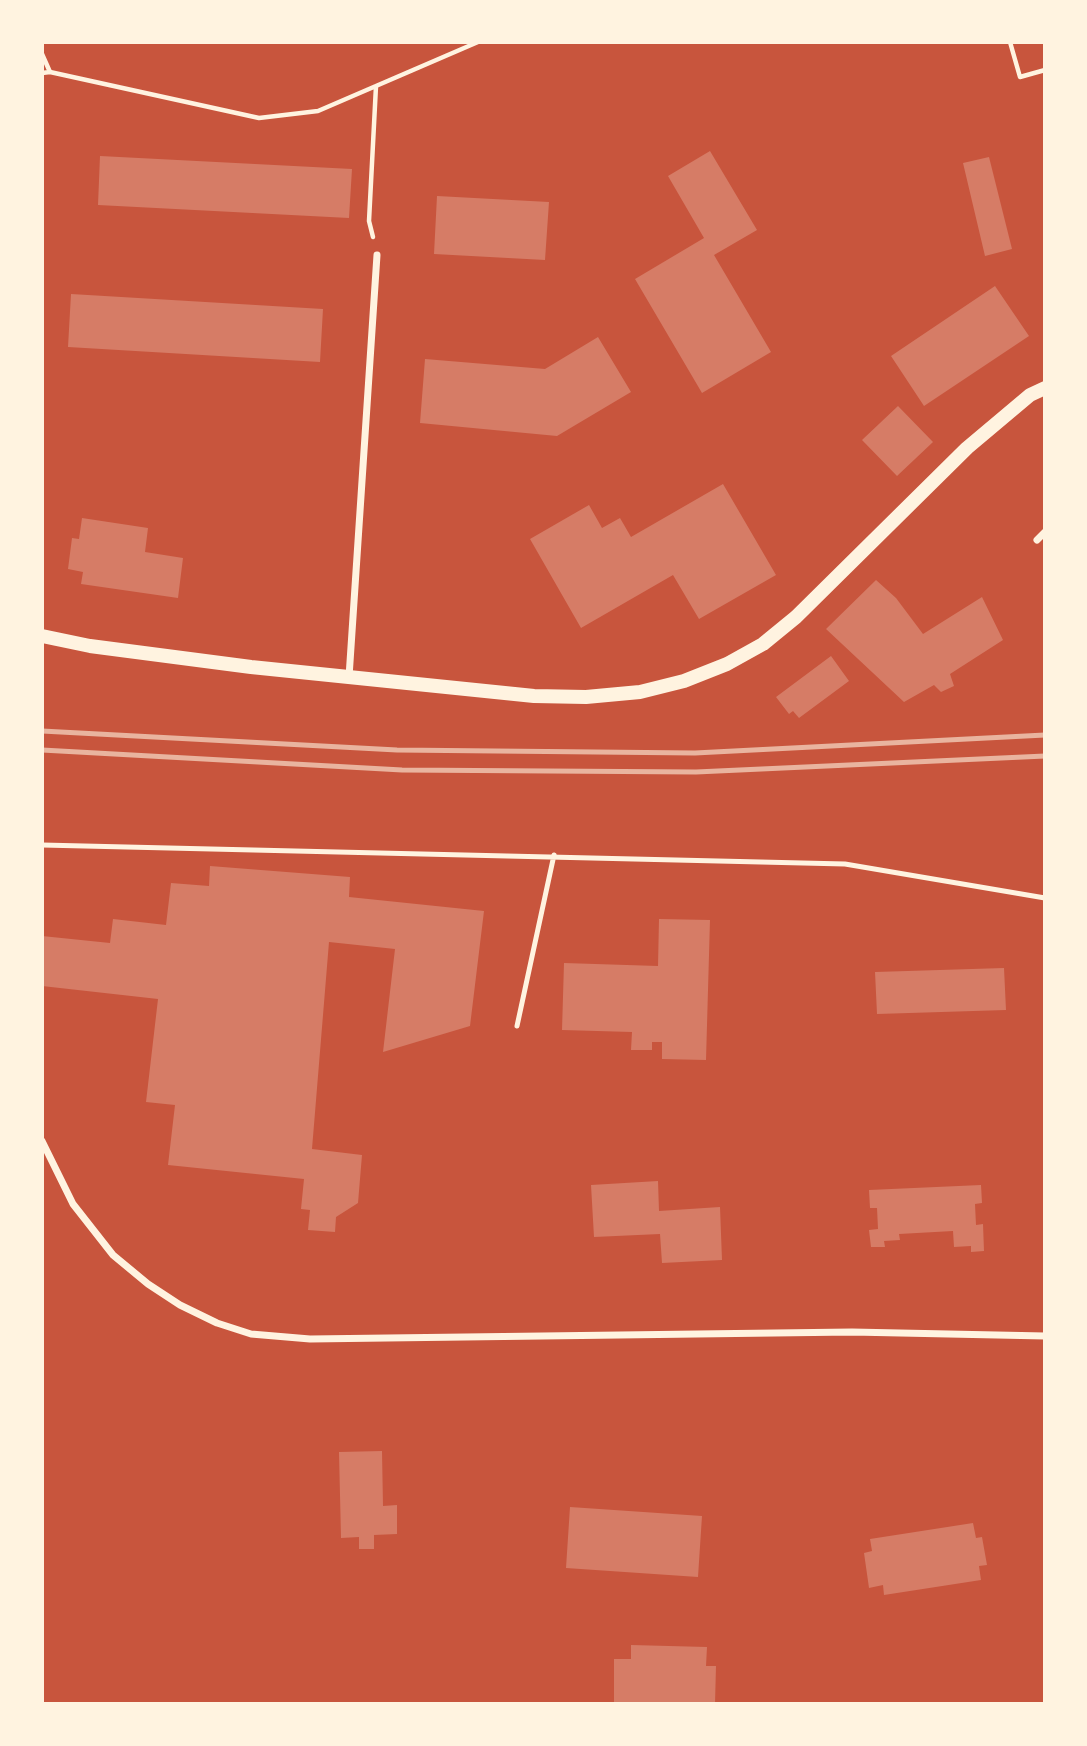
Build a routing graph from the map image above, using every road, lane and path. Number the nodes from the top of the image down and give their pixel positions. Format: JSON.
{"nodes":[{"id":1,"x":478,"y":42,"type":"edge"},
{"id":2,"x":1010,"y":42,"type":"edge"},
{"id":3,"x":42,"y":54,"type":"edge"},
{"id":4,"x":1045,"y":70,"type":"edge"},
{"id":5,"x":50,"y":72,"type":"junction"},
{"id":6,"x":42,"y":73,"type":"edge"},
{"id":7,"x":376,"y":86,"type":"junction"},
{"id":8,"x":377,"y":255,"type":"joint"},
{"id":9,"x":1045,"y":387,"type":"edge"},
{"id":10,"x":1045,"y":532,"type":"edge"},
{"id":11,"x":1037,"y":540,"type":"dead end"},
{"id":12,"x":42,"y":636,"type":"edge"},
{"id":13,"x":349,"y":677,"type":"junction"},
{"id":14,"x":42,"y":845,"type":"edge"},
{"id":15,"x":554,"y":855,"type":"junction"},
{"id":16,"x":1045,"y":898,"type":"edge"},
{"id":17,"x":517,"y":1026,"type":"dead end"},
{"id":18,"x":42,"y":1141,"type":"edge"},
{"id":19,"x":1045,"y":1336,"type":"edge"}],
"edges":[{"from":1,"to":7,"type":"path"},
{"from":2,"to":4,"type":"path"},
{"from":3,"to":5,"type":"path"},
{"from":5,"to":6,"type":"path"},
{"from":5,"to":7,"type":"path"},
{"from":7,"to":8,"type":"path"},
{"from":8,"to":13,"type":"street"},
{"from":9,"to":13,"type":"main road"},
{"from":10,"to":11,"type":"street"},
{"from":12,"to":13,"type":"main road"},
{"from":14,"to":15,"type":"lane"},
{"from":15,"to":16,"type":"lane"},
{"from":15,"to":17,"type":"lane"},
{"from":18,"to":19,"type":"street"}]}
